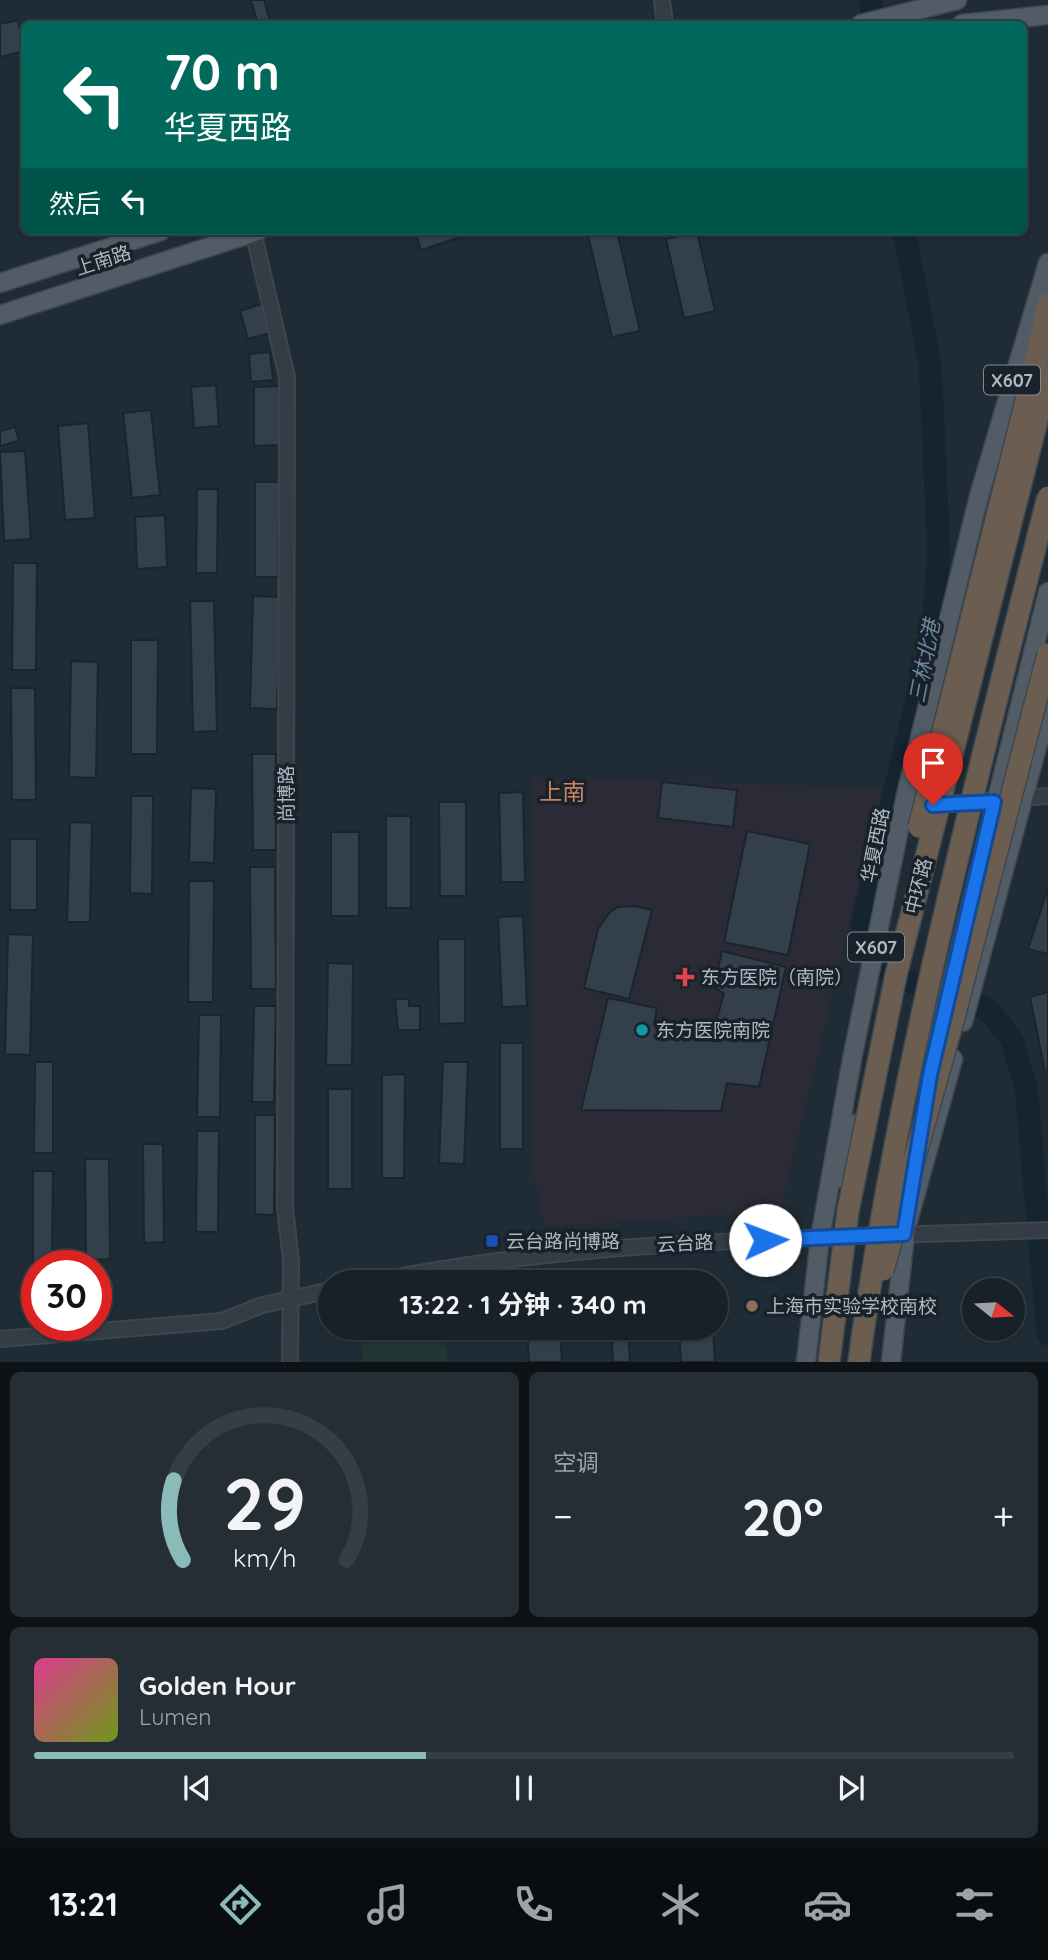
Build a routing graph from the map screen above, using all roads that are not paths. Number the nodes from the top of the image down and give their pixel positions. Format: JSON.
{"nodes":[{"id":1,"x":662,"y":0,"type":"edge"},
{"id":2,"x":957,"y":0,"type":"edge"},
{"id":3,"x":1048,"y":15,"type":"edge"},
{"id":4,"x":664,"y":21,"type":"edge"},
{"id":5,"x":872,"y":21,"type":"edge"},
{"id":6,"x":990,"y":21,"type":"edge"},
{"id":7,"x":149,"y":235,"type":"edge"},
{"id":8,"x":243,"y":235,"type":"edge"},
{"id":9,"x":256,"y":235,"type":"edge"},
{"id":10,"x":1048,"y":264,"type":"edge"},
{"id":11,"x":0,"y":283,"type":"edge"},
{"id":12,"x":1048,"y":303,"type":"edge"},
{"id":13,"x":0,"y":315,"type":"edge"},
{"id":14,"x":1048,"y":355,"type":"edge"},
{"id":15,"x":1040,"y":377,"type":"edge"},
{"id":16,"x":1048,"y":497,"type":"edge"},
{"id":17,"x":1048,"y":592,"type":"edge"},
{"id":18,"x":1048,"y":654,"type":"edge"},
{"id":19,"x":1048,"y":706,"type":"edge"},
{"id":20,"x":1048,"y":796,"type":"edge"},
{"id":21,"x":1023,"y":799,"type":"junction"},
{"id":22,"x":994,"y":802,"type":"junction"},
{"id":23,"x":933,"y":805,"type":"junction"},
{"id":24,"x":1048,"y":1230,"type":"edge"},
{"id":25,"x":904,"y":1234,"type":"junction"},
{"id":26,"x":820,"y":1238,"type":"junction"},
{"id":27,"x":435,"y":1270,"type":"edge"},
{"id":28,"x":318,"y":1293,"type":"edge"},
{"id":29,"x":291,"y":1299,"type":"junction"},
{"id":30,"x":0,"y":1339,"type":"edge"},
{"id":31,"x":862,"y":1339,"type":"junction"},
{"id":32,"x":290,"y":1362,"type":"edge"},
{"id":33,"x":806,"y":1362,"type":"edge"},
{"id":34,"x":829,"y":1362,"type":"edge"},
{"id":35,"x":859,"y":1362,"type":"edge"},
{"id":36,"x":891,"y":1362,"type":"edge"}],
"edges":[{"from":1,"to":4,"type":"street"},
{"from":2,"to":5,"type":"main road"},
{"from":3,"to":6,"type":"main road"},
{"from":7,"to":11,"type":"main road","name":"上南路"},
{"from":8,"to":13,"type":"main road","name":"上南路"},
{"from":9,"to":29,"type":"street","name":"尚博路"},
{"from":10,"to":26,"type":"main road","name":"华夏西路","number":"X607"},
{"from":12,"to":15,"type":"highway"},
{"from":14,"to":23,"type":"main road","name":"华夏西路"},
{"from":15,"to":34,"type":"highway","bridge":true},
{"from":16,"to":31,"type":"highway","name":"中环路","bridge":true},
{"from":17,"to":22,"type":"main road"},
{"from":18,"to":31,"type":"highway","bridge":true},
{"from":19,"to":21,"type":"main road"},
{"from":20,"to":21,"type":"street"},
{"from":21,"to":22,"type":"street"},
{"from":21,"to":25,"type":"main road"},
{"from":22,"to":23,"type":"street"},
{"from":22,"to":25,"type":"main road"},
{"from":23,"to":26,"type":"main road","name":"华夏西路"},
{"from":24,"to":25,"type":"street","name":"云台路"},
{"from":25,"to":26,"type":"street","name":"云台路"},
{"from":25,"to":36,"type":"main road"},
{"from":26,"to":27,"type":"street","name":"云台路"},
{"from":26,"to":33,"type":"main road","name":"华夏西路","number":"X607"},
{"from":28,"to":29,"type":"street"},
{"from":29,"to":30,"type":"street"},
{"from":29,"to":32,"type":"street","name":"尚博路"},
{"from":31,"to":35,"type":"highway","name":"中环路"}]}
